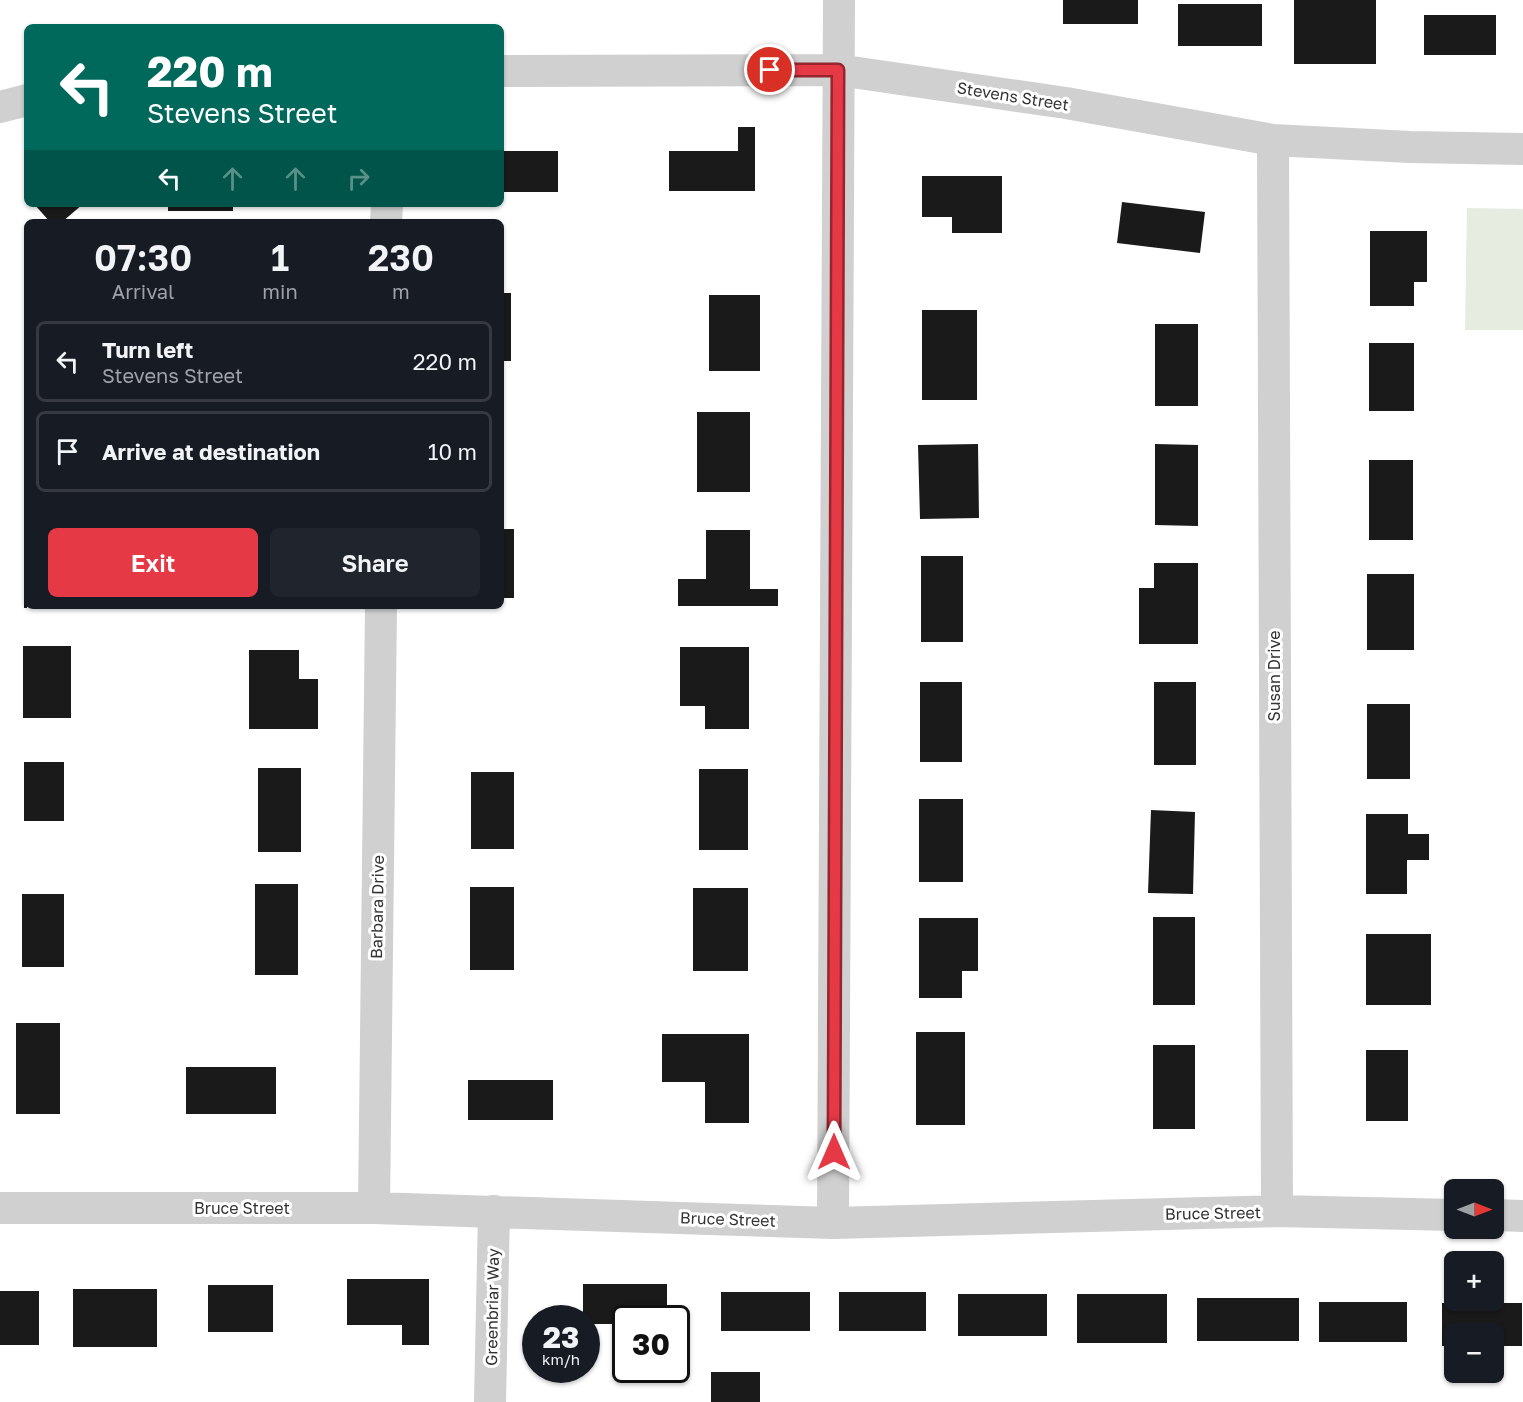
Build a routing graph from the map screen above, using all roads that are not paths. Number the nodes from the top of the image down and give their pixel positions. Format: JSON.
{"nodes":[{"id":1,"x":839,"y":0,"type":"edge"},
{"id":2,"x":838,"y":70,"type":"junction"},
{"id":3,"x":504,"y":71,"type":"edge"},
{"id":4,"x":24,"y":100,"type":"edge"},
{"id":5,"x":0,"y":106,"type":"edge"},
{"id":6,"x":1273,"y":140,"type":"junction"},
{"id":7,"x":1523,"y":149,"type":"edge"},
{"id":8,"x":381,"y":609,"type":"edge"},
{"id":9,"x":0,"y":1208,"type":"edge"},
{"id":10,"x":374,"y":1208,"type":"junction"},
{"id":11,"x":494,"y":1211,"type":"junction"},
{"id":12,"x":1276,"y":1211,"type":"junction"},
{"id":13,"x":1444,"y":1215,"type":"edge"},
{"id":14,"x":1504,"y":1215,"type":"edge"},
{"id":15,"x":1523,"y":1216,"type":"edge"},
{"id":16,"x":833,"y":1222,"type":"junction"},
{"id":17,"x":490,"y":1402,"type":"edge"}],
"edges":[{"from":1,"to":2,"type":"street"},
{"from":2,"to":3,"type":"street","name":"Stevens Street"},
{"from":2,"to":6,"type":"street","name":"Stevens Street"},
{"from":2,"to":16,"type":"street"},
{"from":4,"to":5,"type":"street"},
{"from":6,"to":7,"type":"street","name":"Stevens Street"},
{"from":6,"to":12,"type":"street","name":"Susan Drive"},
{"from":8,"to":10,"type":"street","name":"Barbara Drive"},
{"from":9,"to":10,"type":"street","name":"Bruce Street"},
{"from":10,"to":11,"type":"street","name":"Bruce Street"},
{"from":11,"to":16,"type":"street","name":"Bruce Street"},
{"from":11,"to":17,"type":"street","name":"Greenbriar Way"},
{"from":12,"to":13,"type":"street","name":"Bruce Street"},
{"from":12,"to":16,"type":"street","name":"Bruce Street"},
{"from":14,"to":15,"type":"street"}]}
